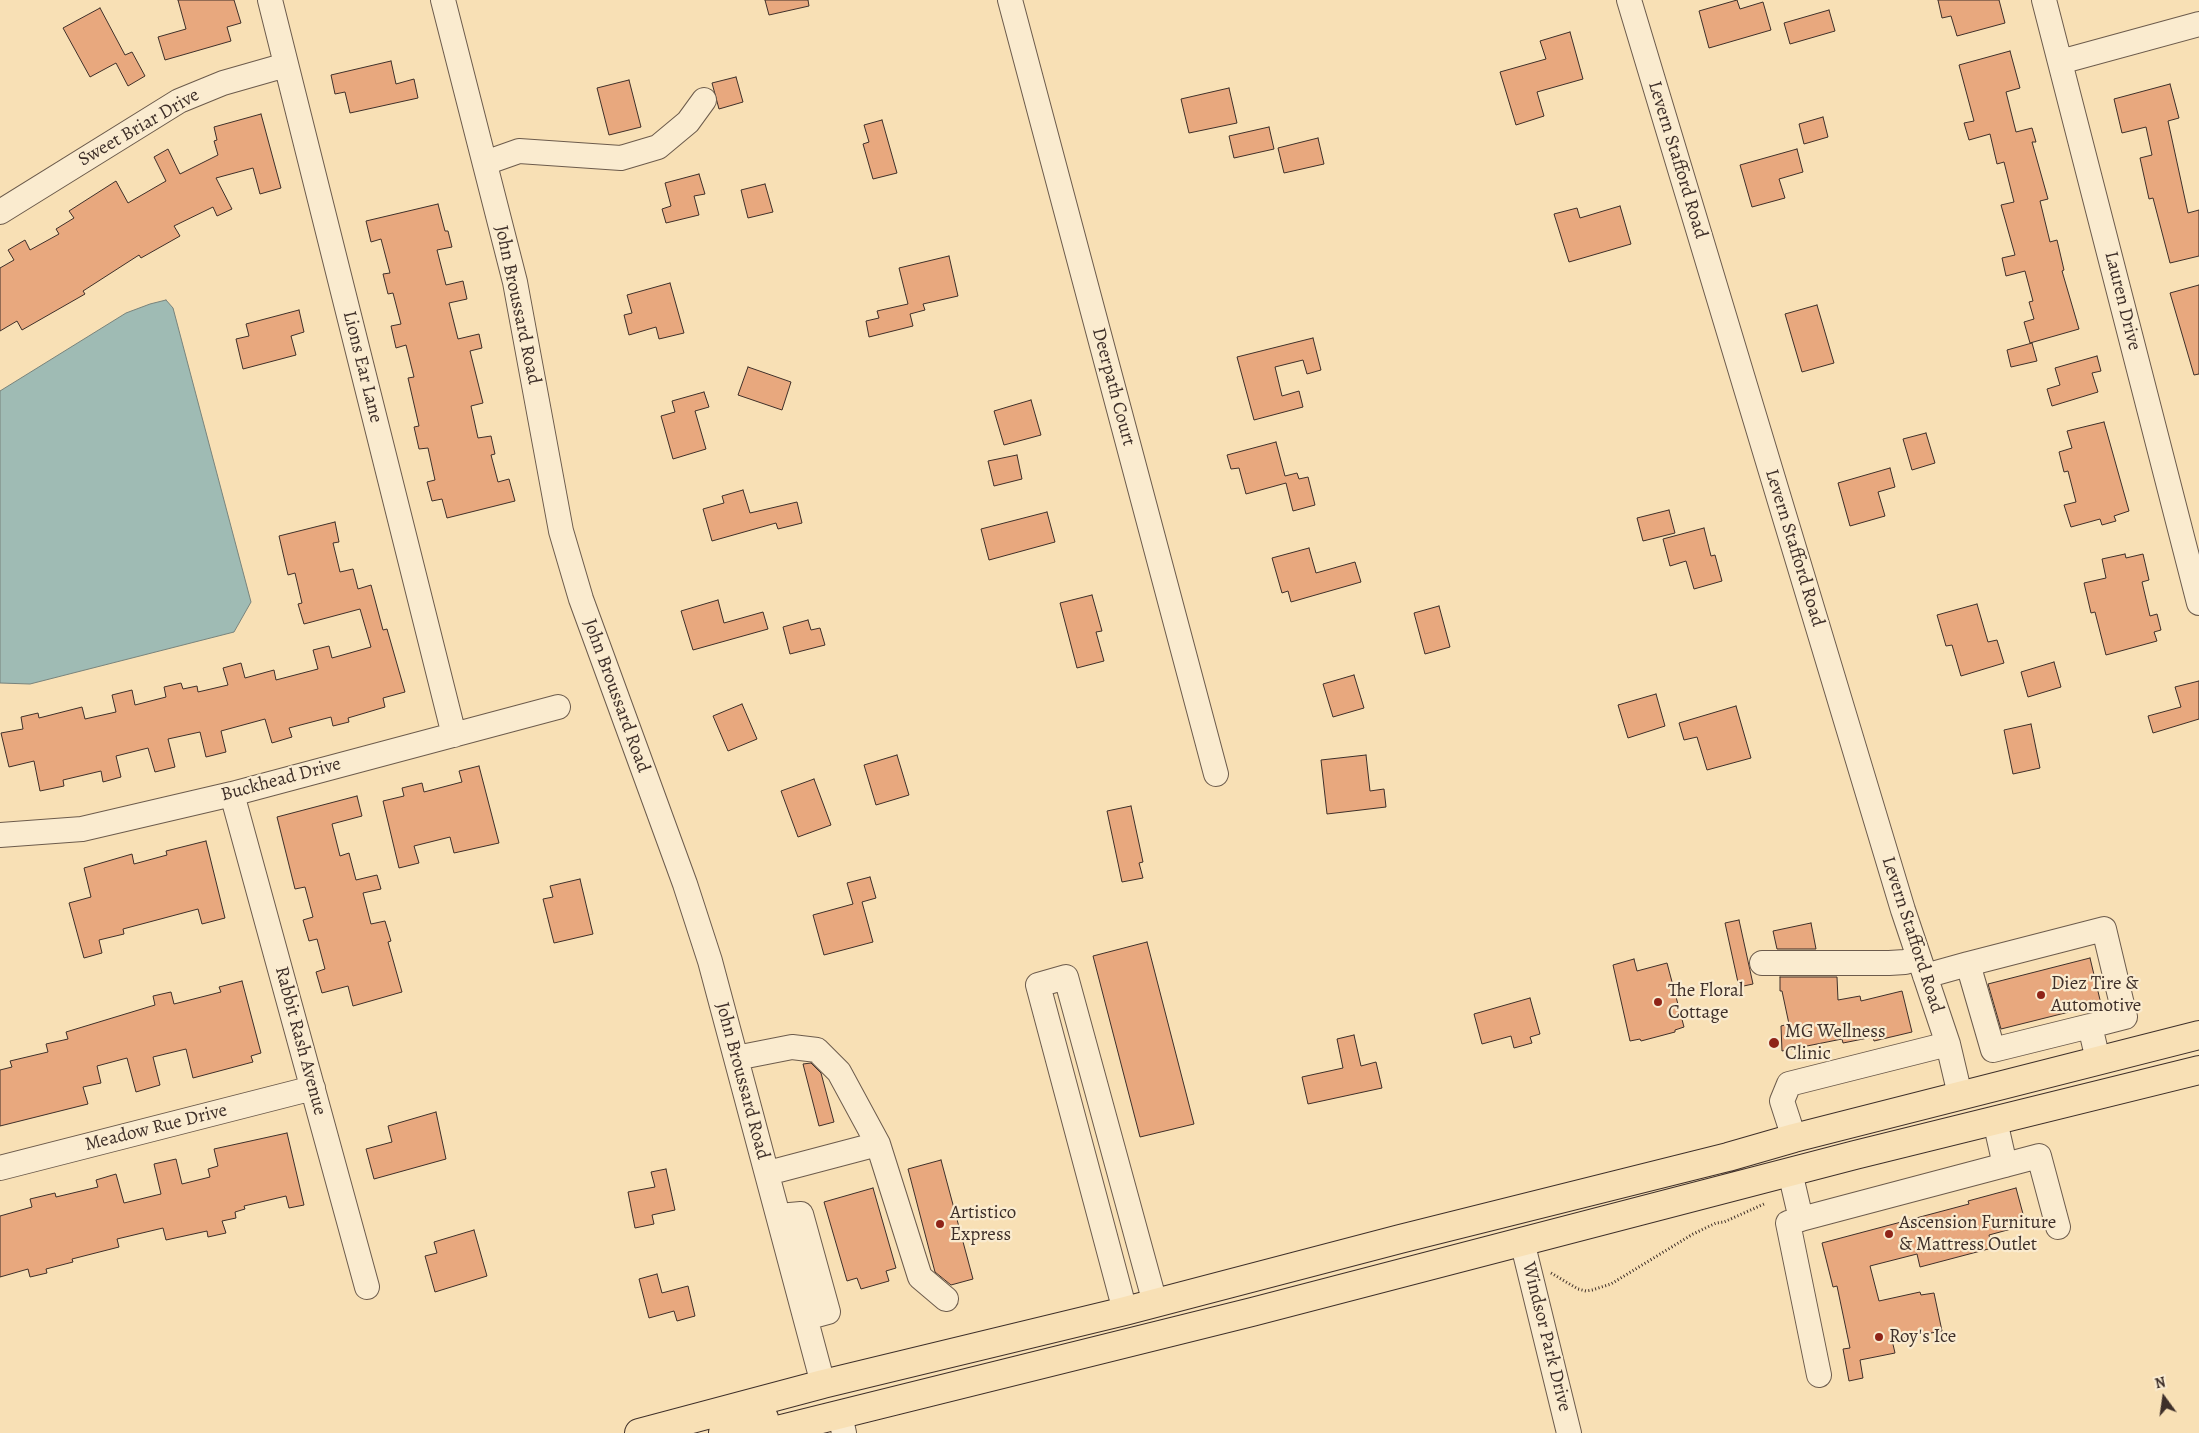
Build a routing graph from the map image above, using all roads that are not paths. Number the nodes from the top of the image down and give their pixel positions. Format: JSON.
{"nodes":[{"id":1,"x":270,"y":0,"type":"edge"},
{"id":2,"x":443,"y":0,"type":"edge"},
{"id":3,"x":1010,"y":0,"type":"edge"},
{"id":4,"x":1629,"y":0,"type":"edge"},
{"id":5,"x":2044,"y":0,"type":"edge"},
{"id":6,"x":2199,"y":24,"type":"edge"},
{"id":7,"x":2060,"y":62,"type":"junction"},
{"id":8,"x":286,"y":65,"type":"junction"},
{"id":9,"x":704,"y":100,"type":"dead end"},
{"id":10,"x":485,"y":163,"type":"junction"},
{"id":11,"x":0,"y":212,"type":"edge"},
{"id":12,"x":2199,"y":603,"type":"edge"},
{"id":13,"x":558,"y":707,"type":"dead end"},
{"id":14,"x":454,"y":734,"type":"junction"},
{"id":15,"x":1216,"y":774,"type":"dead end"},
{"id":16,"x":232,"y":794,"type":"junction"},
{"id":17,"x":0,"y":835,"type":"edge"},
{"id":18,"x":1762,"y":962,"type":"dead end"},
{"id":19,"x":1968,"y":964,"type":"junction"},
{"id":20,"x":1921,"y":967,"type":"junction"},
{"id":21,"x":2090,"y":1026,"type":"junction"},
{"id":22,"x":2199,"y":1035,"type":"edge"},
{"id":23,"x":1948,"y":1044,"type":"junction"},
{"id":24,"x":736,"y":1058,"type":"junction"},
{"id":25,"x":2098,"y":1060,"type":"junction"},
{"id":26,"x":2199,"y":1070,"type":"edge"},
{"id":27,"x":313,"y":1088,"type":"junction"},
{"id":28,"x":1960,"y":1095,"type":"junction"},
{"id":29,"x":1995,"y":1121,"type":"junction"},
{"id":30,"x":1794,"y":1138,"type":"junction"},
{"id":31,"x":878,"y":1144,"type":"junction"},
{"id":32,"x":1856,"y":1155,"type":"junction"},
{"id":33,"x":1695,"y":1165,"type":"junction"},
{"id":34,"x":2005,"y":1165,"type":"junction"},
{"id":35,"x":0,"y":1168,"type":"edge"},
{"id":36,"x":1790,"y":1172,"type":"junction"},
{"id":37,"x":768,"y":1173,"type":"junction"},
{"id":38,"x":1801,"y":1219,"type":"junction"},
{"id":39,"x":1582,"y":1226,"type":"junction"},
{"id":40,"x":2058,"y":1227,"type":"dead end"},
{"id":41,"x":1522,"y":1242,"type":"junction"},
{"id":42,"x":367,"y":1287,"type":"dead end"},
{"id":43,"x":946,"y":1299,"type":"dead end"},
{"id":44,"x":1155,"y":1303,"type":"junction"},
{"id":45,"x":1125,"y":1311,"type":"junction"},
{"id":46,"x":1820,"y":1375,"type":"dead end"},
{"id":47,"x":823,"y":1384,"type":"junction"},
{"id":48,"x":842,"y":1424,"type":"edge"},
{"id":49,"x":640,"y":1433,"type":"edge"},
{"id":50,"x":723,"y":1433,"type":"edge"},
{"id":51,"x":765,"y":1433,"type":"edge"},
{"id":52,"x":1569,"y":1433,"type":"edge"}],
"edges":[{"from":1,"to":8,"type":"street","name":"Lions Ear Lane"},
{"from":2,"to":10,"type":"street","name":"John Broussard Road"},
{"from":3,"to":15,"type":"street","name":"Deerpath Court"},
{"from":4,"to":20,"type":"street","name":"Levern Stafford Road"},
{"from":5,"to":7,"type":"street","name":"Lauren Drive"},
{"from":6,"to":7,"type":"street"},
{"from":7,"to":12,"type":"street","name":"Lauren Drive"},
{"from":8,"to":11,"type":"street","name":"Sweet Briar Drive"},
{"from":8,"to":14,"type":"street","name":"Lions Ear Lane"},
{"from":9,"to":10,"type":"street"},
{"from":10,"to":24,"type":"street","name":"John Broussard Road"},
{"from":13,"to":14,"type":"street","name":"Buckhead Drive"},
{"from":14,"to":16,"type":"street","name":"Buckhead Drive"},
{"from":16,"to":17,"type":"street","name":"Buckhead Drive"},
{"from":16,"to":27,"type":"street","name":"Rabbit Rash Avenue"},
{"from":18,"to":20,"type":"street"},
{"from":19,"to":20,"type":"street"},
{"from":19,"to":21,"type":"street"},
{"from":19,"to":21,"type":"street"},
{"from":20,"to":23,"type":"street","name":"Levern Stafford Road"},
{"from":21,"to":25,"type":"street"},
{"from":22,"to":25,"type":"main road"},
{"from":23,"to":28,"type":"street","name":"Levern Stafford Road"},
{"from":23,"to":30,"type":"street"},
{"from":24,"to":31,"type":"street"},
{"from":24,"to":37,"type":"street","name":"John Broussard Road"},
{"from":25,"to":28,"type":"main road"},
{"from":26,"to":29,"type":"main road"},
{"from":27,"to":35,"type":"street","name":"Meadow Rue Drive"},
{"from":27,"to":42,"type":"street","name":"Rabbit Rash Avenue"},
{"from":28,"to":30,"type":"main road"},
{"from":28,"to":32,"type":"main road"},
{"from":29,"to":32,"type":"main road"},
{"from":29,"to":34,"type":"street"},
{"from":30,"to":33,"type":"main road"},
{"from":31,"to":37,"type":"street"},
{"from":31,"to":43,"type":"street"},
{"from":32,"to":36,"type":"main road"},
{"from":33,"to":39,"type":"main road"},
{"from":33,"to":44,"type":"main road"},
{"from":34,"to":38,"type":"street"},
{"from":34,"to":40,"type":"street"},
{"from":36,"to":38,"type":"street"},
{"from":36,"to":39,"type":"main road"},
{"from":37,"to":47,"type":"street","name":"John Broussard Road"},
{"from":38,"to":46,"type":"street"},
{"from":39,"to":41,"type":"main road"},
{"from":41,"to":48,"type":"main road"},
{"from":41,"to":52,"type":"street","name":"Windsor Park Drive"},
{"from":44,"to":45,"type":"main road"},
{"from":44,"to":45,"type":"street"},
{"from":45,"to":47,"type":"main road"},
{"from":47,"to":49,"type":"main road"},
{"from":47,"to":50,"type":"main road"},
{"from":48,"to":51,"type":"main road"}]}
